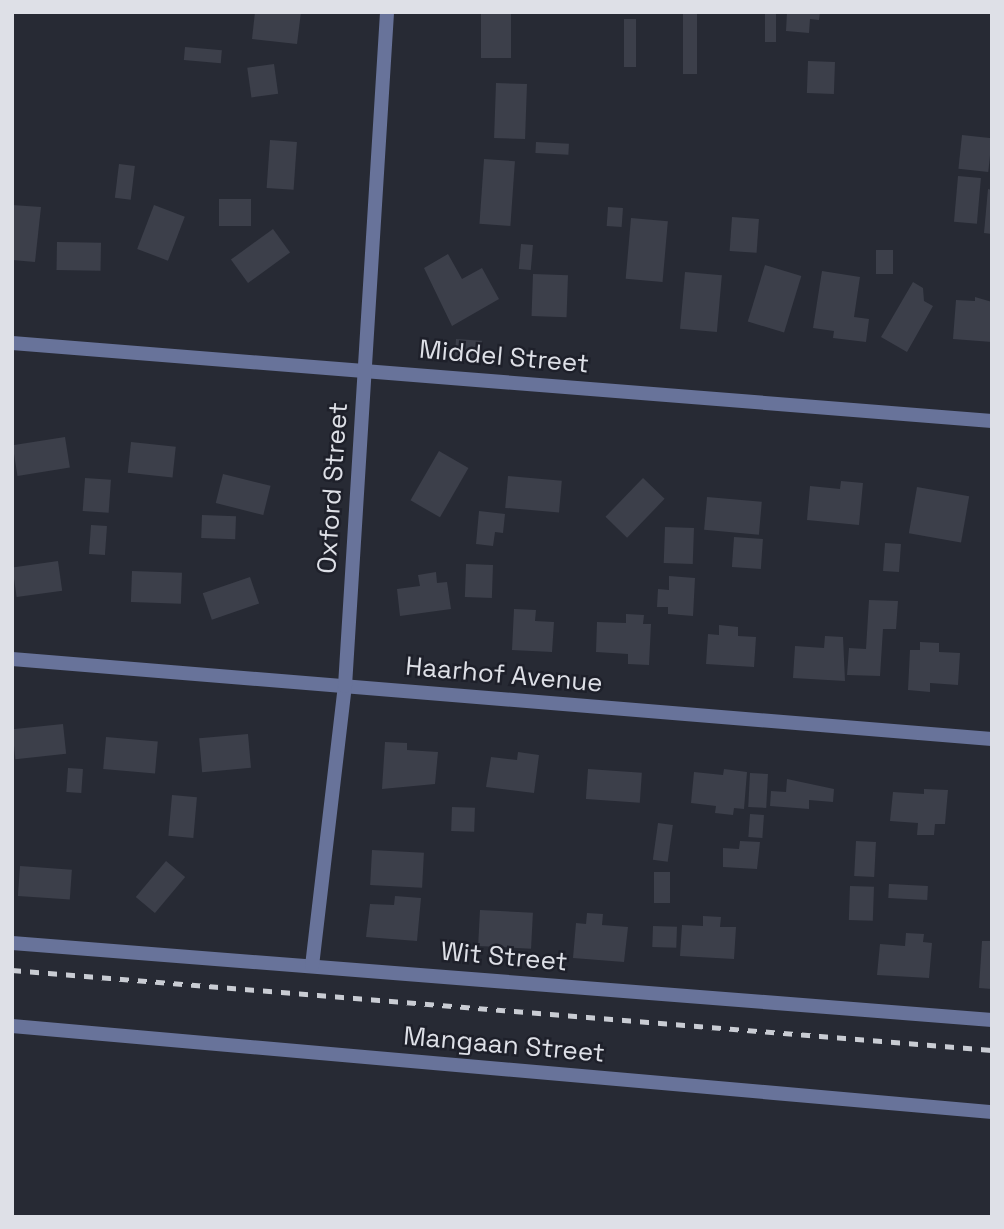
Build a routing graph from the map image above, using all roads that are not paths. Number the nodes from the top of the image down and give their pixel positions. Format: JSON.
{"nodes":[{"id":1,"x":387,"y":12,"type":"edge"},
{"id":2,"x":12,"y":342,"type":"edge"},
{"id":3,"x":366,"y":371,"type":"junction"},
{"id":4,"x":992,"y":422,"type":"edge"},
{"id":5,"x":12,"y":659,"type":"edge"},
{"id":6,"x":345,"y":686,"type":"junction"},
{"id":7,"x":992,"y":739,"type":"edge"},
{"id":8,"x":12,"y":943,"type":"edge"},
{"id":9,"x":312,"y":966,"type":"junction"},
{"id":10,"x":992,"y":1020,"type":"edge"},
{"id":11,"x":12,"y":1026,"type":"edge"},
{"id":12,"x":992,"y":1112,"type":"edge"}],
"edges":[{"from":1,"to":3,"type":"street","name":"Oxford Street"},
{"from":2,"to":3,"type":"street","name":"Middel Street"},
{"from":3,"to":4,"type":"street","name":"Middel Street"},
{"from":3,"to":6,"type":"street","name":"Oxford Street"},
{"from":5,"to":6,"type":"street","name":"Haarhof Avenue"},
{"from":6,"to":7,"type":"street","name":"Haarhof Avenue"},
{"from":6,"to":9,"type":"street","name":"Oxford Street"},
{"from":8,"to":9,"type":"street","name":"Wit Street"},
{"from":9,"to":10,"type":"street","name":"Wit Street"},
{"from":11,"to":12,"type":"street","name":"Mangaan Street"}]}
